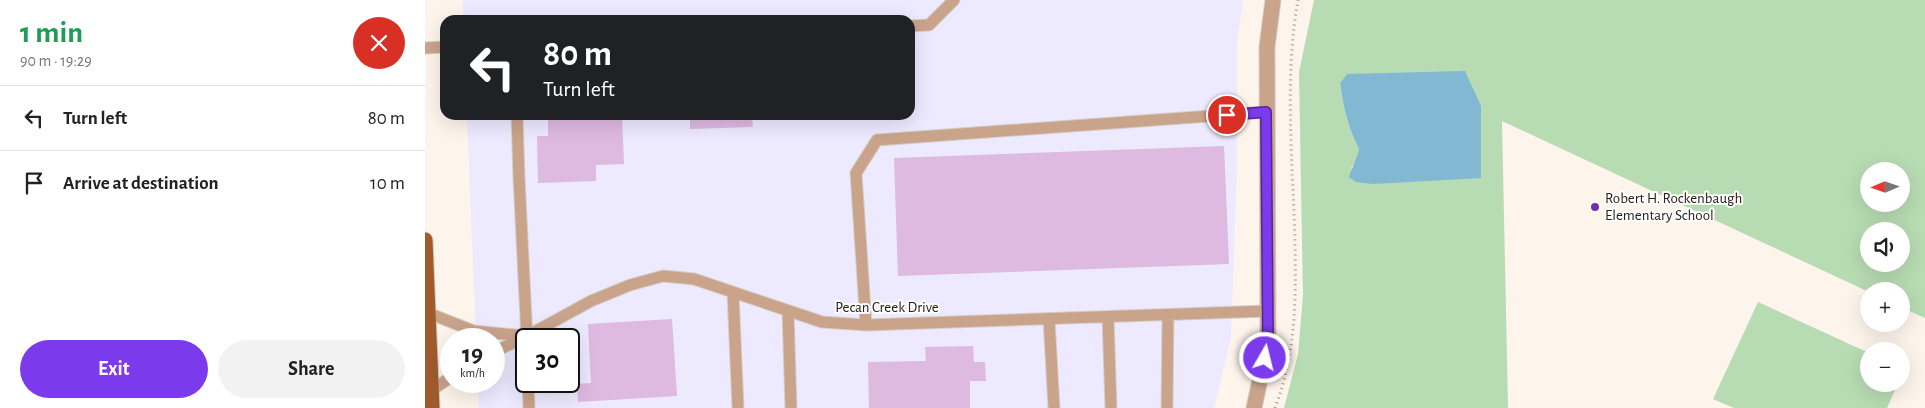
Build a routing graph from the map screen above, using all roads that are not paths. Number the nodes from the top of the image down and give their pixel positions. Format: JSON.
{"nodes":[{"id":1,"x":954,"y":0,"type":"edge"},
{"id":2,"x":1273,"y":0,"type":"edge"},
{"id":3,"x":915,"y":26,"type":"edge"},
{"id":4,"x":440,"y":47,"type":"edge"},
{"id":5,"x":425,"y":48,"type":"edge"},
{"id":6,"x":1266,"y":112,"type":"junction"},
{"id":7,"x":517,"y":120,"type":"edge"},
{"id":8,"x":425,"y":240,"type":"edge"},
{"id":9,"x":733,"y":293,"type":"junction"},
{"id":10,"x":788,"y":311,"type":"junction"},
{"id":11,"x":1268,"y":311,"type":"junction"},
{"id":12,"x":428,"y":313,"type":"junction"},
{"id":13,"x":1168,"y":315,"type":"junction"},
{"id":14,"x":1108,"y":317,"type":"junction"},
{"id":15,"x":1049,"y":319,"type":"junction"},
{"id":16,"x":866,"y":325,"type":"junction"},
{"id":17,"x":527,"y":328,"type":"edge"},
{"id":18,"x":543,"y":328,"type":"edge"},
{"id":19,"x":515,"y":336,"type":"edge"},
{"id":20,"x":440,"y":385,"type":"edge"},
{"id":21,"x":432,"y":390,"type":"junction"},
{"id":22,"x":528,"y":393,"type":"edge"},
{"id":23,"x":432,"y":408,"type":"edge"},
{"id":24,"x":529,"y":408,"type":"edge"},
{"id":25,"x":738,"y":408,"type":"edge"},
{"id":26,"x":791,"y":408,"type":"edge"},
{"id":27,"x":1054,"y":408,"type":"edge"},
{"id":28,"x":1111,"y":408,"type":"edge"},
{"id":29,"x":1167,"y":408,"type":"edge"},
{"id":30,"x":1254,"y":408,"type":"edge"}],
"edges":[{"from":1,"to":3,"type":"lane"},
{"from":2,"to":6,"type":"street"},
{"from":4,"to":5,"type":"lane"},
{"from":6,"to":11,"type":"street"},
{"from":6,"to":16,"type":"lane"},
{"from":7,"to":17,"type":"lane"},
{"from":8,"to":12,"type":"main road"},
{"from":9,"to":10,"type":"lane","name":"Pecan Creek Drive"},
{"from":9,"to":18,"type":"lane","name":"Pecan Creek Drive"},
{"from":9,"to":25,"type":"lane"},
{"from":10,"to":16,"type":"lane","name":"Pecan Creek Drive"},
{"from":10,"to":26,"type":"lane"},
{"from":11,"to":13,"type":"lane","name":"Pecan Creek Drive"},
{"from":11,"to":30,"type":"street"},
{"from":12,"to":19,"type":"lane"},
{"from":12,"to":21,"type":"main road"},
{"from":13,"to":14,"type":"lane","name":"Pecan Creek Drive"},
{"from":13,"to":29,"type":"lane"},
{"from":14,"to":15,"type":"lane","name":"Pecan Creek Drive"},
{"from":14,"to":28,"type":"lane"},
{"from":15,"to":16,"type":"lane","name":"Pecan Creek Drive"},
{"from":15,"to":27,"type":"lane"},
{"from":20,"to":21,"type":"lane"},
{"from":21,"to":23,"type":"main road"},
{"from":22,"to":24,"type":"lane"}]}
